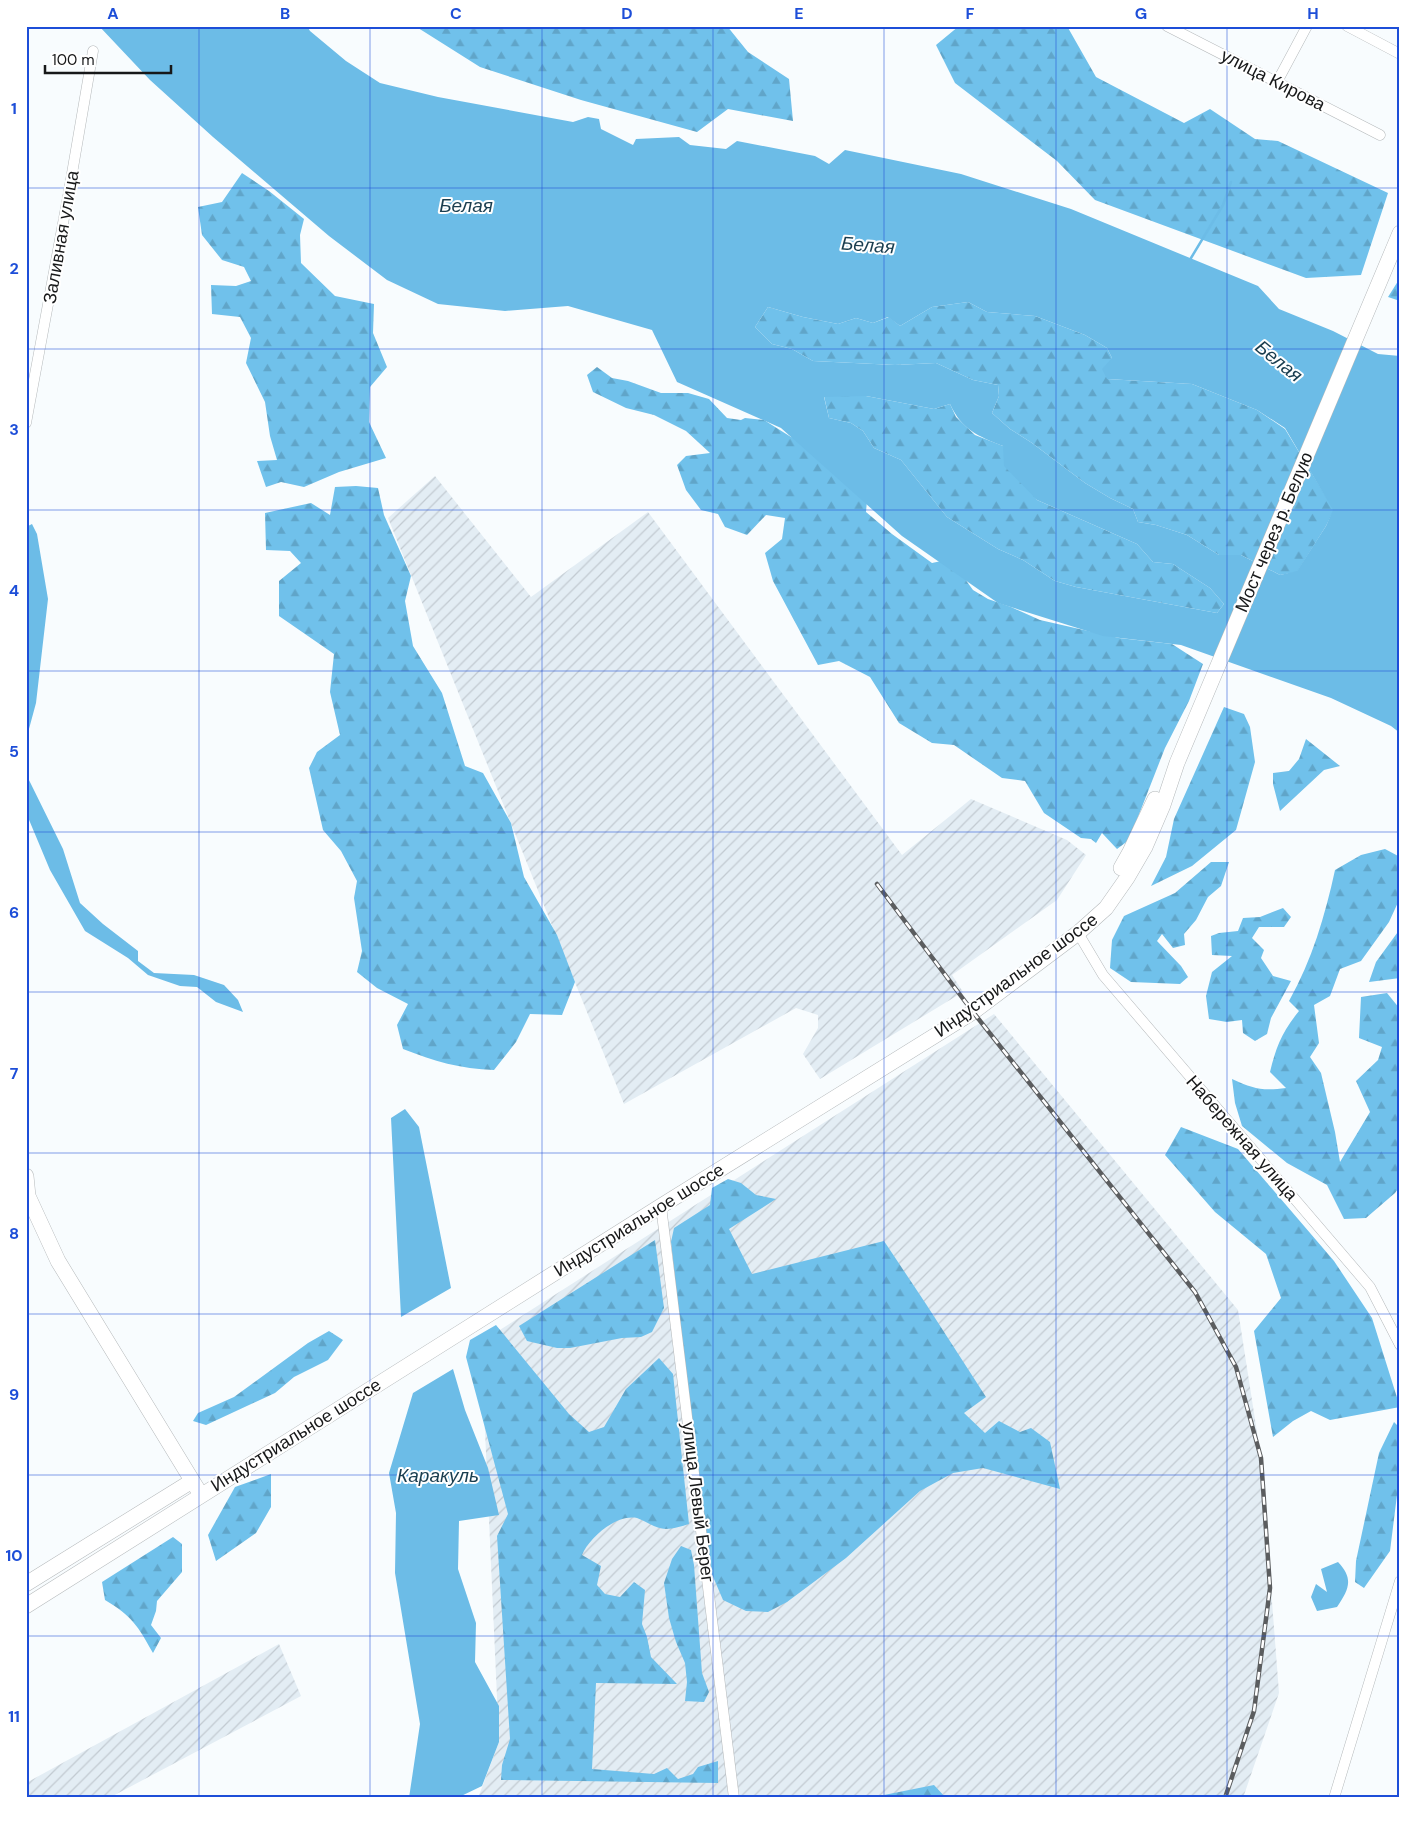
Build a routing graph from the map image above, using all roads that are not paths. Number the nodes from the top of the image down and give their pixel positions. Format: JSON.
{"nodes":[{"id":1,"x":1167,"y":26,"type":"edge"},
{"id":2,"x":1307,"y":26,"type":"edge"},
{"id":3,"x":1347,"y":26,"type":"edge"},
{"id":4,"x":93,"y":51,"type":"dead end"},
{"id":5,"x":1400,"y":54,"type":"edge"},
{"id":6,"x":1277,"y":82,"type":"junction"},
{"id":7,"x":1380,"y":135,"type":"dead end"},
{"id":8,"x":1400,"y":233,"type":"edge"},
{"id":9,"x":1400,"y":251,"type":"edge"},
{"id":10,"x":1386,"y":267,"type":"junction"},
{"id":11,"x":26,"y":423,"type":"edge"},
{"id":12,"x":1200,"y":686,"type":"dead end"},
{"id":13,"x":1176,"y":763,"type":"joint"},
{"id":14,"x":1078,"y":933,"type":"junction"},
{"id":15,"x":26,"y":1176,"type":"edge"},
{"id":16,"x":661,"y":1206,"type":"junction"},
{"id":17,"x":1400,"y":1345,"type":"edge"},
{"id":18,"x":192,"y":1481,"type":"junction"},
{"id":19,"x":201,"y":1495,"type":"junction"},
{"id":20,"x":1400,"y":1582,"type":"edge"},
{"id":21,"x":26,"y":1584,"type":"edge"},
{"id":22,"x":26,"y":1606,"type":"edge"},
{"id":23,"x":734,"y":1798,"type":"edge"},
{"id":24,"x":1334,"y":1798,"type":"edge"}],
"edges":[{"from":1,"to":6,"type":"street","name":"улица Кирова"},
{"from":2,"to":6,"type":"street"},
{"from":3,"to":5,"type":"street"},
{"from":4,"to":11,"type":"street","name":"Заливная улица"},
{"from":6,"to":7,"type":"street","name":"улица Кирова"},
{"from":8,"to":10,"type":"main road","name":"Мост через р. Белую"},
{"from":9,"to":10,"type":"main road"},
{"from":10,"to":13,"type":"main road","name":"Мост через р. Белую"},
{"from":12,"to":14,"type":"main road"},
{"from":13,"to":14,"type":"main road","name":"Индустриальное шоссе"},
{"from":14,"to":16,"type":"main road","name":"Индустриальное шоссе"},
{"from":14,"to":17,"type":"street","name":"Набережная улица"},
{"from":15,"to":18,"type":"main road"},
{"from":16,"to":19,"type":"main road","name":"Индустриальное шоссе"},
{"from":16,"to":23,"type":"street","name":"улица Левый Берег"},
{"from":18,"to":19,"type":"main road"},
{"from":18,"to":21,"type":"main road"},
{"from":19,"to":22,"type":"main road","name":"Индустриальное шоссе"},
{"from":20,"to":24,"type":"street"}]}
